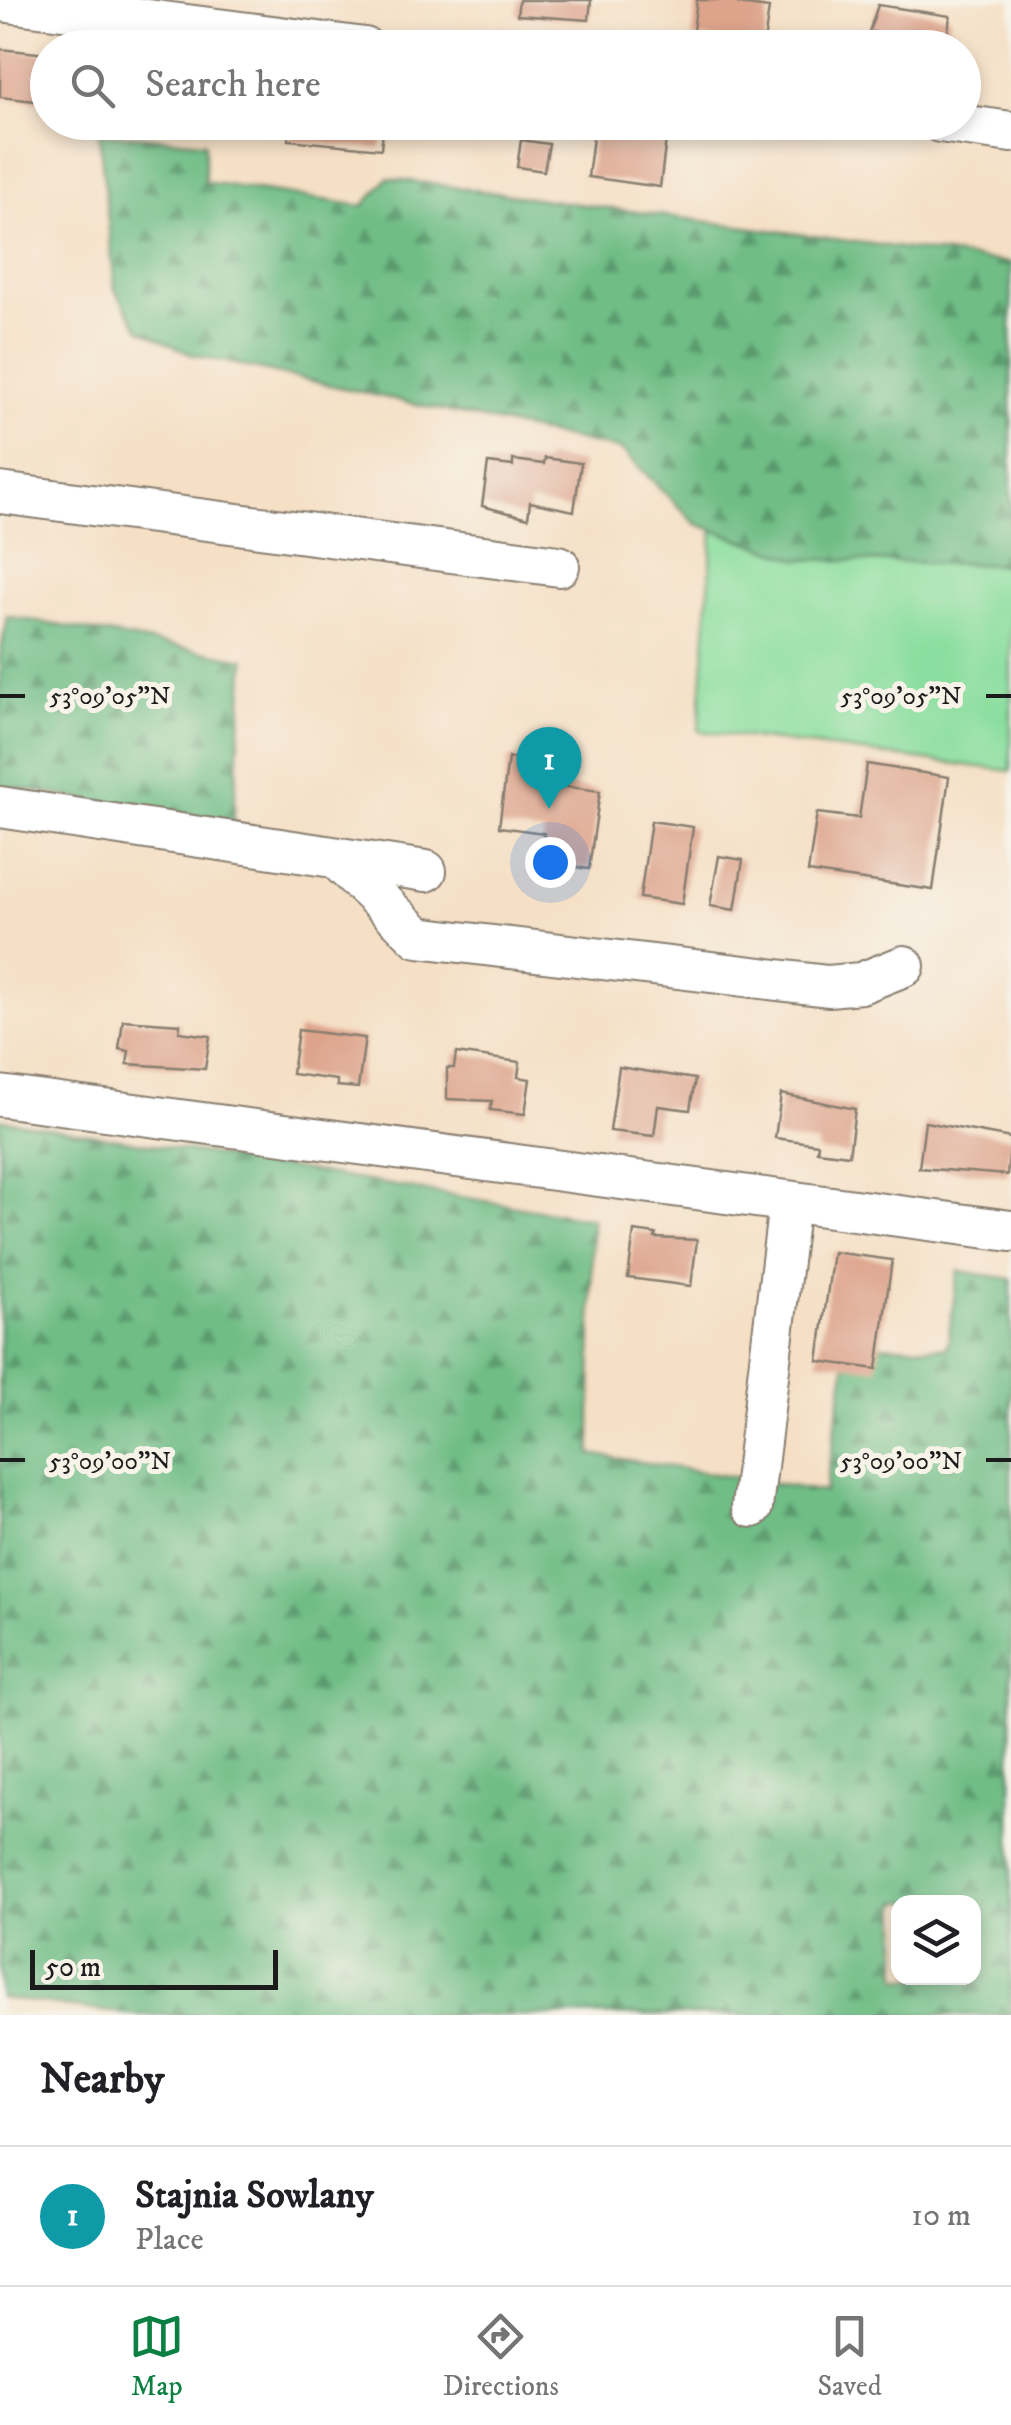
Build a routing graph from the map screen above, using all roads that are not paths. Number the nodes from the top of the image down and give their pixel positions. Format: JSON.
{"nodes":[{"id":1,"x":0,"y":1,"type":"edge"},
{"id":2,"x":225,"y":30,"type":"edge"},
{"id":3,"x":981,"y":128,"type":"edge"},
{"id":4,"x":1011,"y":132,"type":"edge"},
{"id":5,"x":0,"y":493,"type":"edge"},
{"id":6,"x":559,"y":566,"type":"dead end"},
{"id":7,"x":0,"y":807,"type":"edge"},
{"id":8,"x":339,"y":861,"type":"junction"},
{"id":9,"x":426,"y":871,"type":"dead end"},
{"id":10,"x":904,"y":966,"type":"dead end"},
{"id":11,"x":0,"y":1096,"type":"edge"},
{"id":12,"x":788,"y":1204,"type":"junction"},
{"id":13,"x":1011,"y":1231,"type":"edge"},
{"id":14,"x":752,"y":1507,"type":"dead end"}],
"edges":[{"from":1,"to":2,"type":"street"},
{"from":3,"to":4,"type":"street"},
{"from":5,"to":6,"type":"street"},
{"from":7,"to":8,"type":"street"},
{"from":8,"to":9,"type":"street"},
{"from":8,"to":10,"type":"street"},
{"from":11,"to":12,"type":"street"},
{"from":12,"to":13,"type":"street"},
{"from":12,"to":14,"type":"street"}]}
